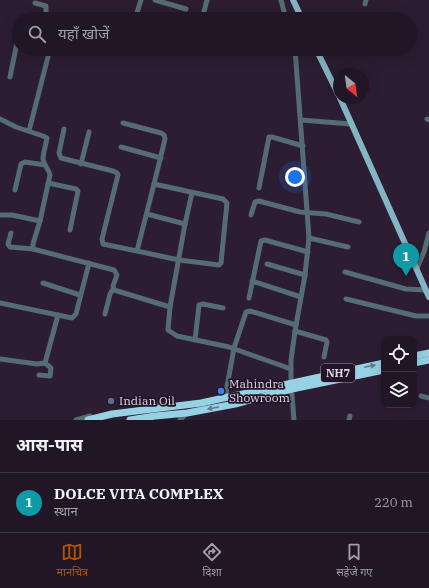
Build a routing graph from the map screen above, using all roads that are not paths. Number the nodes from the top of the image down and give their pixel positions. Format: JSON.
{"nodes":[{"id":1,"x":141,"y":0,"type":"edge"},
{"id":2,"x":155,"y":0,"type":"edge"},
{"id":3,"x":207,"y":0,"type":"edge"},
{"id":4,"x":281,"y":0,"type":"edge"},
{"id":5,"x":293,"y":0,"type":"edge"},
{"id":6,"x":35,"y":3,"type":"dead end"},
{"id":7,"x":186,"y":9,"type":"dead end"},
{"id":8,"x":46,"y":12,"type":"edge"},
{"id":9,"x":137,"y":12,"type":"edge"},
{"id":10,"x":204,"y":12,"type":"edge"},
{"id":11,"x":284,"y":12,"type":"edge"},
{"id":12,"x":299,"y":12,"type":"edge"},
{"id":13,"x":14,"y":56,"type":"edge"},
{"id":14,"x":48,"y":56,"type":"edge"},
{"id":15,"x":295,"y":56,"type":"edge"},
{"id":16,"x":319,"y":56,"type":"edge"},
{"id":17,"x":10,"y":77,"type":"dead end"},
{"id":18,"x":333,"y":84,"type":"edge"},
{"id":19,"x":342,"y":104,"type":"edge"},
{"id":20,"x":0,"y":119,"type":"edge"},
{"id":21,"x":300,"y":120,"type":"junction"},
{"id":22,"x":123,"y":123,"type":"dead end"},
{"id":23,"x":351,"y":124,"type":"junction"},
{"id":24,"x":64,"y":129,"type":"dead end"},
{"id":25,"x":29,"y":131,"type":"junction"},
{"id":26,"x":89,"y":132,"type":"dead end"},
{"id":27,"x":303,"y":146,"type":"junction"},
{"id":28,"x":121,"y":147,"type":"dead end"},
{"id":29,"x":161,"y":158,"type":"junction"},
{"id":30,"x":81,"y":164,"type":"junction"},
{"id":31,"x":45,"y":165,"type":"junction"},
{"id":32,"x":48,"y":183,"type":"junction"},
{"id":33,"x":154,"y":184,"type":"junction"},
{"id":34,"x":259,"y":188,"type":"dead end"},
{"id":35,"x":15,"y":190,"type":"dead end"},
{"id":36,"x":192,"y":192,"type":"junction"},
{"id":37,"x":307,"y":213,"type":"junction"},
{"id":38,"x":146,"y":214,"type":"junction"},
{"id":39,"x":0,"y":215,"type":"edge"},
{"id":40,"x":251,"y":215,"type":"dead end"},
{"id":41,"x":40,"y":221,"type":"junction"},
{"id":42,"x":359,"y":222,"type":"dead end"},
{"id":43,"x":185,"y":224,"type":"junction"},
{"id":44,"x":70,"y":230,"type":"dead end"},
{"id":45,"x":11,"y":233,"type":"dead end"},
{"id":46,"x":429,"y":233,"type":"edge"},
{"id":47,"x":309,"y":238,"type":"junction"},
{"id":48,"x":348,"y":247,"type":"dead end"},
{"id":49,"x":33,"y":249,"type":"junction"},
{"id":50,"x":137,"y":251,"type":"junction"},
{"id":51,"x":308,"y":252,"type":"junction"},
{"id":52,"x":179,"y":260,"type":"junction"},
{"id":53,"x":89,"y":263,"type":"junction"},
{"id":54,"x":267,"y":264,"type":"dead end"},
{"id":55,"x":417,"y":268,"type":"junction"},
{"id":56,"x":345,"y":272,"type":"dead end"},
{"id":57,"x":305,"y":275,"type":"junction"},
{"id":58,"x":252,"y":281,"type":"junction"},
{"id":59,"x":43,"y":283,"type":"dead end"},
{"id":60,"x":113,"y":289,"type":"junction"},
{"id":61,"x":426,"y":290,"type":"junction"},
{"id":62,"x":80,"y":295,"type":"junction"},
{"id":63,"x":301,"y":297,"type":"junction"},
{"id":64,"x":429,"y":297,"type":"edge"},
{"id":65,"x":249,"y":298,"type":"dead end"},
{"id":66,"x":346,"y":298,"type":"dead end"},
{"id":67,"x":0,"y":303,"type":"edge"},
{"id":68,"x":170,"y":307,"type":"junction"},
{"id":69,"x":223,"y":308,"type":"dead end"},
{"id":70,"x":105,"y":314,"type":"dead end"},
{"id":71,"x":58,"y":315,"type":"junction"},
{"id":72,"x":429,"y":316,"type":"edge"},
{"id":73,"x":296,"y":328,"type":"junction"},
{"id":74,"x":195,"y":340,"type":"junction"},
{"id":75,"x":234,"y":348,"type":"junction"},
{"id":76,"x":429,"y":352,"type":"edge"},
{"id":77,"x":417,"y":355,"type":"edge"},
{"id":78,"x":324,"y":357,"type":"dead end"},
{"id":79,"x":0,"y":359,"type":"edge"},
{"id":80,"x":429,"y":360,"type":"edge"},
{"id":81,"x":417,"y":362,"type":"edge"},
{"id":82,"x":45,"y":363,"type":"junction"},
{"id":83,"x":381,"y":364,"type":"edge"},
{"id":84,"x":291,"y":369,"type":"junction"},
{"id":85,"x":381,"y":371,"type":"edge"},
{"id":86,"x":39,"y":375,"type":"dead end"},
{"id":87,"x":291,"y":386,"type":"junction"},
{"id":88,"x":421,"y":396,"type":"dead end"},
{"id":89,"x":225,"y":398,"type":"junction"},
{"id":90,"x":429,"y":398,"type":"edge"},
{"id":91,"x":182,"y":405,"type":"junction"},
{"id":92,"x":173,"y":410,"type":"junction"},
{"id":93,"x":187,"y":413,"type":"junction"},
{"id":94,"x":76,"y":420,"type":"edge"},
{"id":95,"x":88,"y":420,"type":"edge"},
{"id":96,"x":130,"y":420,"type":"edge"},
{"id":97,"x":180,"y":420,"type":"edge"},
{"id":98,"x":294,"y":420,"type":"edge"}],
"edges":[{"from":1,"to":9,"type":"street"},
{"from":2,"to":7,"type":"street"},
{"from":3,"to":10,"type":"street"},
{"from":4,"to":11,"type":"street"},
{"from":5,"to":12,"type":"main road"},
{"from":6,"to":8,"type":"street"},
{"from":13,"to":17,"type":"street"},
{"from":14,"to":25,"type":"street"},
{"from":15,"to":21,"type":"street"},
{"from":16,"to":18,"type":"main road"},
{"from":19,"to":23,"type":"main road"},
{"from":20,"to":25,"type":"street"},
{"from":21,"to":23,"type":"street"},
{"from":21,"to":27,"type":"street"},
{"from":22,"to":29,"type":"street"},
{"from":23,"to":55,"type":"main road"},
{"from":24,"to":30,"type":"street"},
{"from":25,"to":31,"type":"street"},
{"from":26,"to":30,"type":"street"},
{"from":27,"to":34,"type":"street"},
{"from":27,"to":37,"type":"street"},
{"from":28,"to":29,"type":"street"},
{"from":29,"to":33,"type":"street"},
{"from":30,"to":50,"type":"street"},
{"from":31,"to":32,"type":"street"},
{"from":31,"to":35,"type":"street"},
{"from":32,"to":41,"type":"street"},
{"from":32,"to":44,"type":"street"},
{"from":33,"to":36,"type":"street"},
{"from":33,"to":38,"type":"street"},
{"from":36,"to":43,"type":"street"},
{"from":36,"to":52,"type":"street"},
{"from":37,"to":40,"type":"street"},
{"from":37,"to":42,"type":"street"},
{"from":37,"to":47,"type":"street"},
{"from":38,"to":43,"type":"street"},
{"from":38,"to":50,"type":"street"},
{"from":39,"to":41,"type":"street"},
{"from":41,"to":49,"type":"street"},
{"from":43,"to":52,"type":"street"},
{"from":45,"to":49,"type":"street"},
{"from":46,"to":55,"type":"street"},
{"from":47,"to":48,"type":"street"},
{"from":47,"to":51,"type":"street"},
{"from":49,"to":53,"type":"street"},
{"from":50,"to":52,"type":"street"},
{"from":51,"to":57,"type":"street"},
{"from":51,"to":58,"type":"street"},
{"from":52,"to":68,"type":"street"},
{"from":53,"to":60,"type":"street"},
{"from":53,"to":62,"type":"street"},
{"from":54,"to":57,"type":"street"},
{"from":55,"to":61,"type":"main road"},
{"from":56,"to":61,"type":"street"},
{"from":57,"to":63,"type":"street"},
{"from":58,"to":63,"type":"street"},
{"from":58,"to":65,"type":"street"},
{"from":59,"to":62,"type":"street"},
{"from":60,"to":68,"type":"street"},
{"from":60,"to":70,"type":"street"},
{"from":61,"to":64,"type":"main road"},
{"from":62,"to":71,"type":"street"},
{"from":63,"to":73,"type":"street"},
{"from":66,"to":72,"type":"street"},
{"from":67,"to":71,"type":"street"},
{"from":68,"to":74,"type":"street"},
{"from":69,"to":74,"type":"street"},
{"from":71,"to":82,"type":"street"},
{"from":73,"to":75,"type":"street"},
{"from":73,"to":78,"type":"street"},
{"from":73,"to":84,"type":"street"},
{"from":74,"to":75,"type":"street"},
{"from":75,"to":84,"type":"street"},
{"from":75,"to":89,"type":"street"},
{"from":76,"to":77,"type":"highway"},
{"from":79,"to":82,"type":"street"},
{"from":80,"to":81,"type":"highway"},
{"from":82,"to":86,"type":"street"},
{"from":87,"to":83,"type":"highway","number":"NH7","one_way":true},
{"from":84,"to":87,"type":"street"},
{"from":85,"to":87,"type":"highway","number":"NH7"},
{"from":87,"to":89,"type":"highway"},
{"from":87,"to":93,"type":"highway","number":"NH7","one_way":true},
{"from":87,"to":98,"type":"street"},
{"from":88,"to":90,"type":"street"},
{"from":89,"to":91,"type":"highway","number":"NH7"},
{"from":91,"to":92,"type":"highway","number":"NH7"},
{"from":91,"to":94,"type":"street"},
{"from":92,"to":93,"type":"highway","number":"NH7"},
{"from":92,"to":95,"type":"highway","number":"NH7"},
{"from":92,"to":96,"type":"highway","number":"NH7"},
{"from":93,"to":97,"type":"street"}]}
